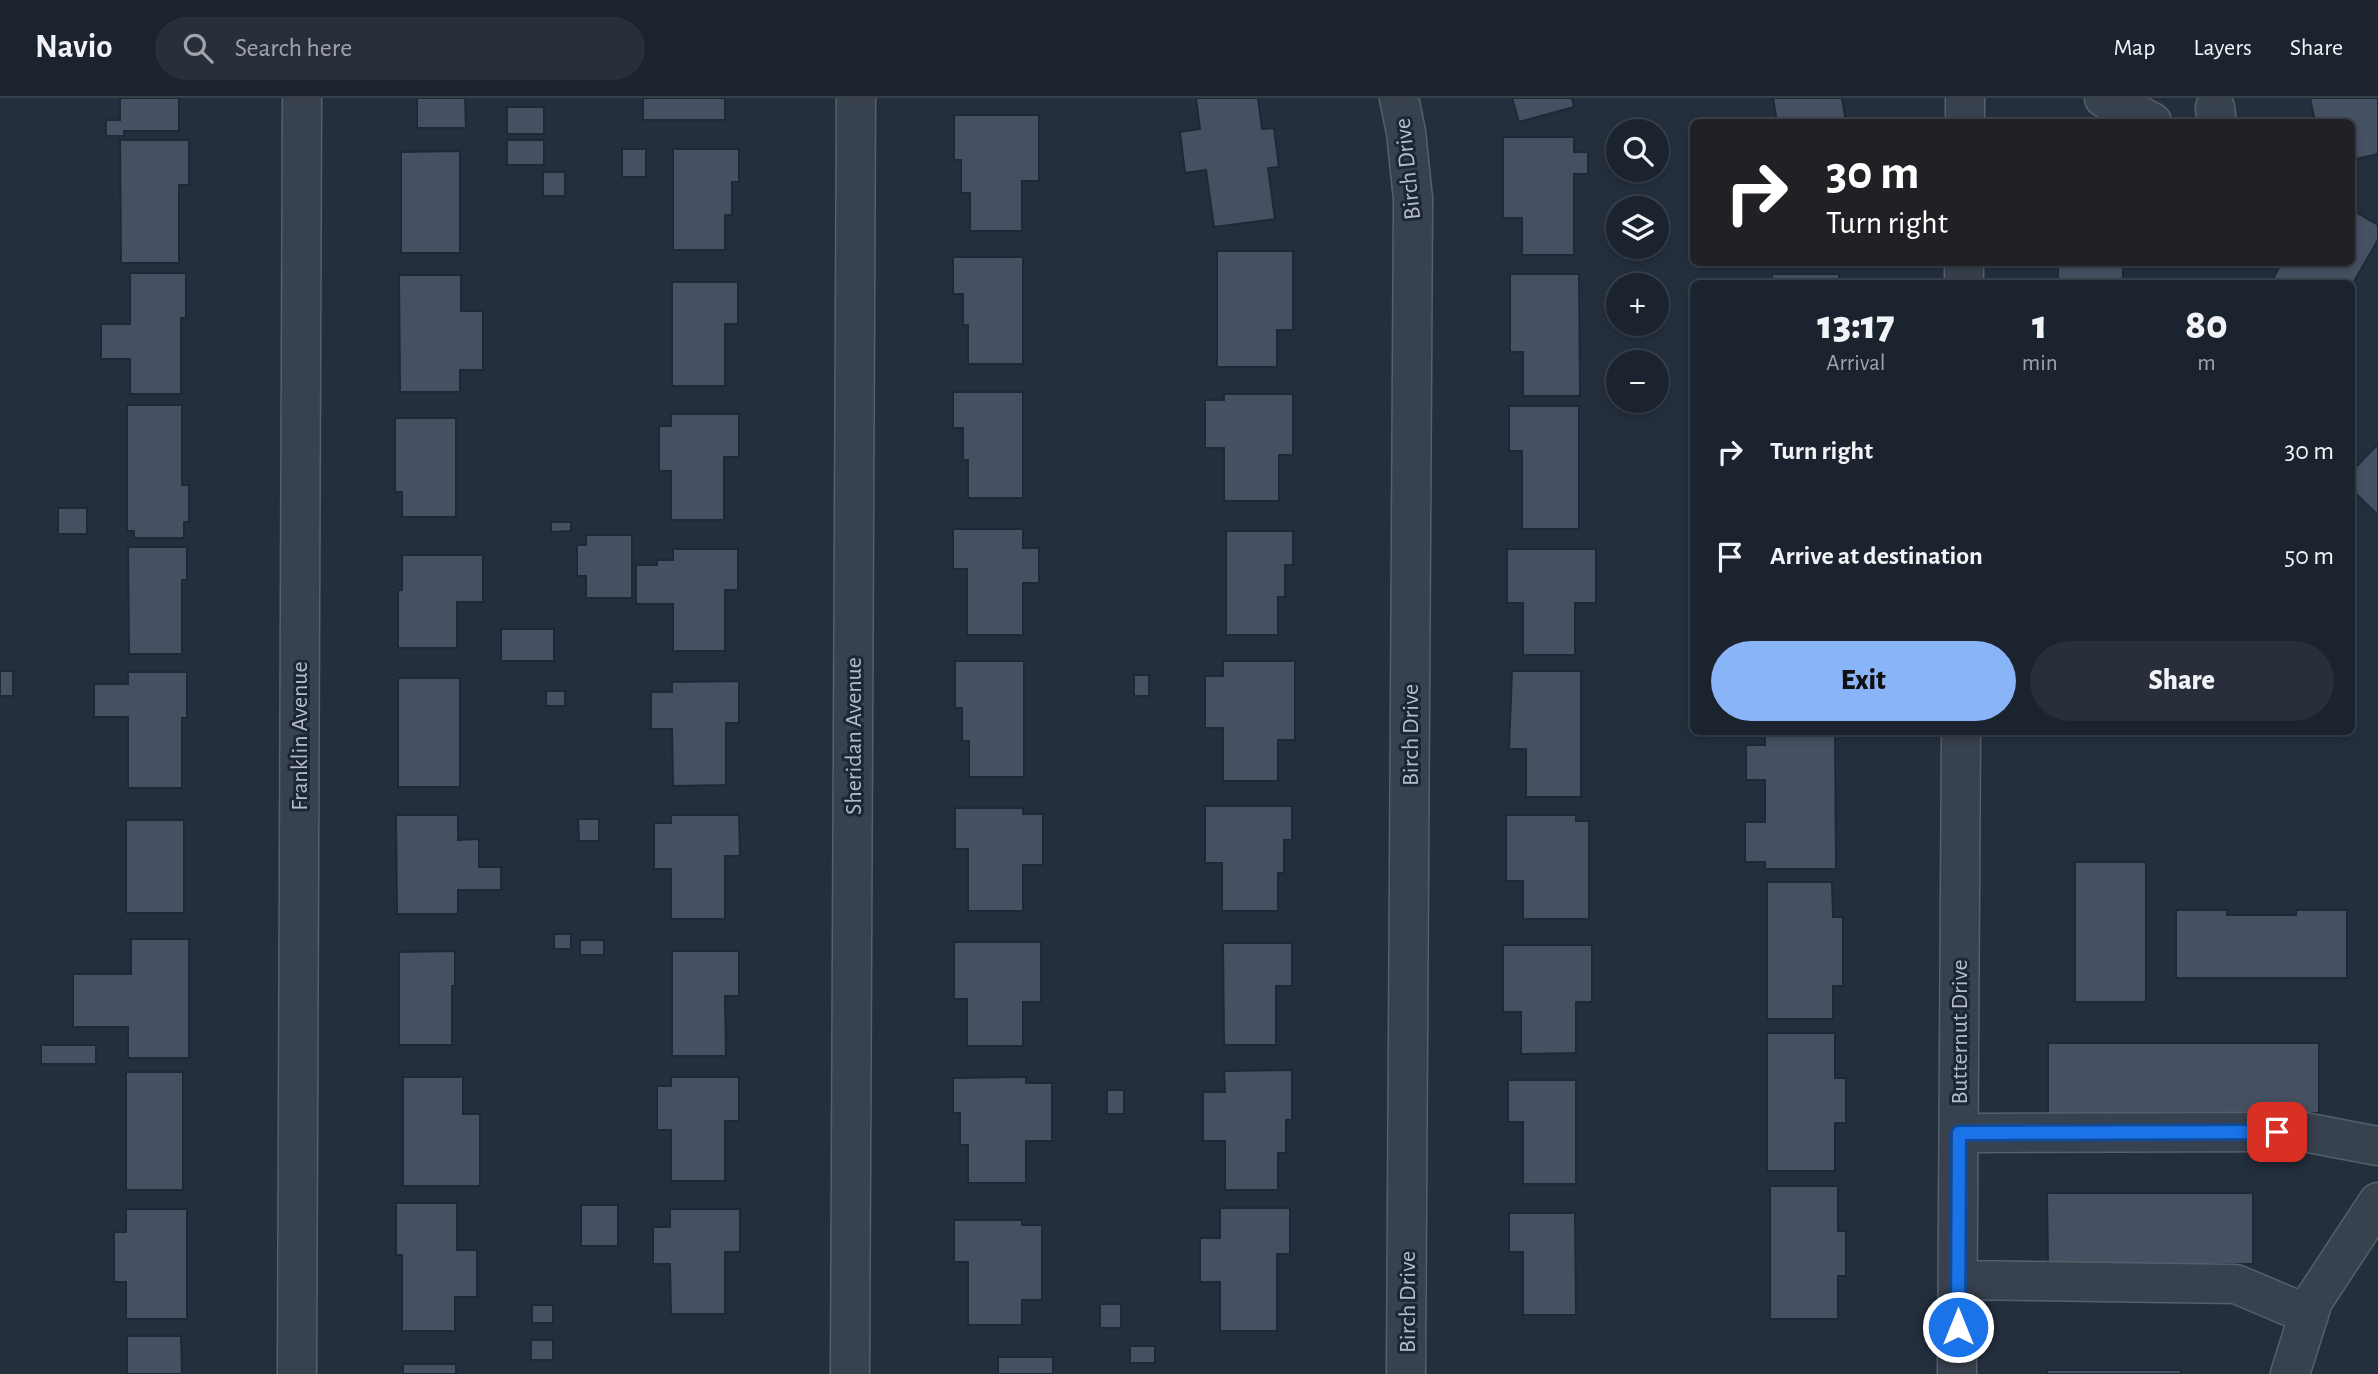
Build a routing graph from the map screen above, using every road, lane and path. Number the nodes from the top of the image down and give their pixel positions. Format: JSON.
{"nodes":[{"id":1,"x":302,"y":98,"type":"edge"},
{"id":2,"x":856,"y":98,"type":"edge"},
{"id":3,"x":1399,"y":98,"type":"edge"},
{"id":4,"x":1965,"y":98,"type":"edge"},
{"id":5,"x":2104,"y":98,"type":"edge"},
{"id":6,"x":1965,"y":119,"type":"edge"},
{"id":7,"x":2146,"y":119,"type":"edge"},
{"id":8,"x":1961,"y":735,"type":"edge"},
{"id":9,"x":1959,"y":1133,"type":"junction"},
{"id":10,"x":2378,"y":1146,"type":"edge"},
{"id":11,"x":2378,"y":1202,"type":"edge"},
{"id":12,"x":1958,"y":1280,"type":"junction"},
{"id":13,"x":2309,"y":1315,"type":"junction"},
{"id":14,"x":297,"y":1374,"type":"edge"},
{"id":15,"x":850,"y":1374,"type":"edge"},
{"id":16,"x":1406,"y":1374,"type":"edge"},
{"id":17,"x":1958,"y":1374,"type":"edge"},
{"id":18,"x":2290,"y":1374,"type":"edge"}],
"edges":[{"from":1,"to":14,"type":"street","name":"Franklin Avenue"},
{"from":2,"to":15,"type":"street","name":"Sheridan Avenue"},
{"from":3,"to":16,"type":"street","name":"Birch Drive"},
{"from":4,"to":6,"type":"street"},
{"from":5,"to":7,"type":"street"},
{"from":8,"to":9,"type":"street","name":"Butternut Drive"},
{"from":9,"to":10,"type":"street"},
{"from":9,"to":12,"type":"street","name":"Butternut Drive"},
{"from":11,"to":13,"type":"street"},
{"from":12,"to":13,"type":"street"},
{"from":12,"to":17,"type":"street","name":"Butternut Drive"},
{"from":13,"to":18,"type":"street"}]}
